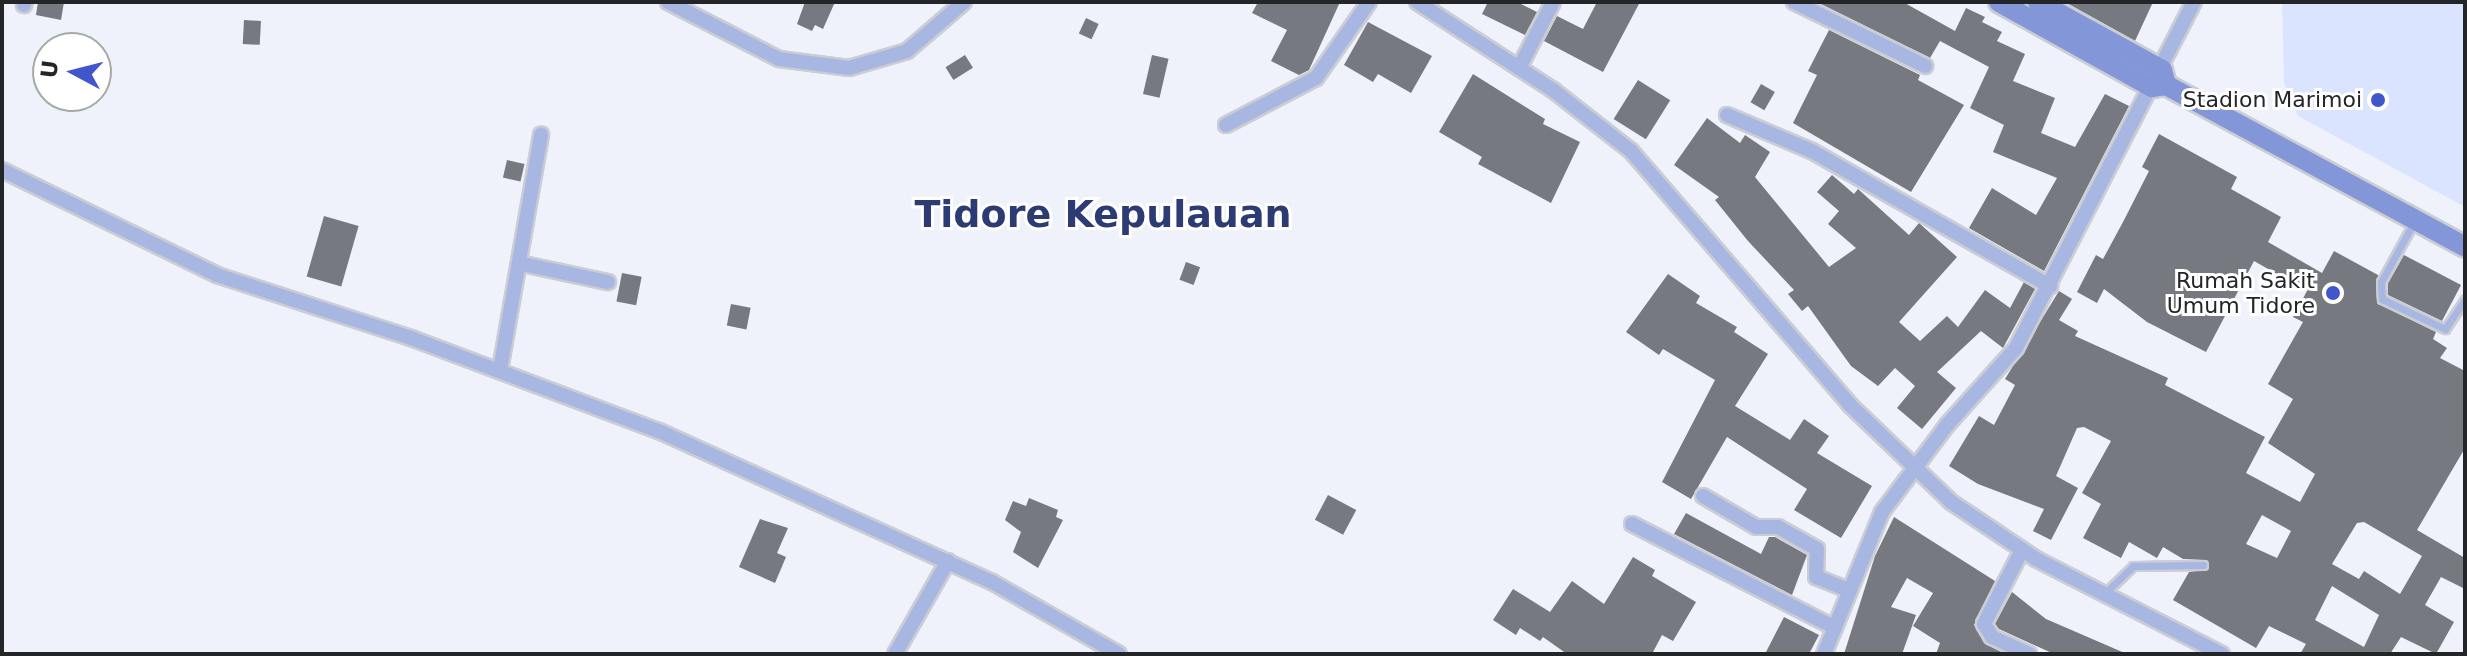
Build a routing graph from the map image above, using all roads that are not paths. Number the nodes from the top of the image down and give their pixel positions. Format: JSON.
{"nodes":[{"id":1,"x":668,"y":2,"type":"edge"},
{"id":2,"x":1369,"y":2,"type":"edge"},
{"id":3,"x":1417,"y":2,"type":"edge"},
{"id":4,"x":1553,"y":2,"type":"edge"},
{"id":5,"x":1794,"y":2,"type":"edge"},
{"id":6,"x":1999,"y":2,"type":"edge"},
{"id":7,"x":2038,"y":2,"type":"edge"},
{"id":8,"x":2194,"y":2,"type":"edge"},
{"id":9,"x":960,"y":6,"type":"edge"},
{"id":10,"x":1925,"y":66,"type":"dead end"},
{"id":11,"x":1519,"y":68,"type":"junction"},
{"id":12,"x":2160,"y":80,"type":"junction"},
{"id":13,"x":1727,"y":115,"type":"dead end"},
{"id":14,"x":1226,"y":125,"type":"dead end"},
{"id":15,"x":541,"y":135,"type":"dead end"},
{"id":16,"x":2,"y":170,"type":"edge"},
{"id":17,"x":2416,"y":220,"type":"junction"},
{"id":18,"x":2465,"y":247,"type":"edge"},
{"id":19,"x":519,"y":263,"type":"junction"},
{"id":20,"x":608,"y":282,"type":"dead end"},
{"id":21,"x":2050,"y":286,"type":"junction"},
{"id":22,"x":2465,"y":299,"type":"edge"},
{"id":23,"x":500,"y":370,"type":"junction"},
{"id":24,"x":1913,"y":471,"type":"junction"},
{"id":25,"x":1703,"y":496,"type":"dead end"},
{"id":26,"x":1632,"y":524,"type":"dead end"},
{"id":27,"x":2022,"y":550,"type":"junction"},
{"id":28,"x":948,"y":561,"type":"junction"},
{"id":29,"x":2203,"y":565,"type":"dead end"},
{"id":30,"x":1848,"y":590,"type":"junction"},
{"id":31,"x":2104,"y":594,"type":"junction"},
{"id":32,"x":1835,"y":628,"type":"junction"},
{"id":33,"x":895,"y":654,"type":"edge"},
{"id":34,"x":1119,"y":654,"type":"edge"},
{"id":35,"x":1824,"y":654,"type":"edge"},
{"id":36,"x":2029,"y":654,"type":"edge"},
{"id":37,"x":2222,"y":654,"type":"edge"}],
"edges":[{"from":1,"to":9,"type":"street"},
{"from":2,"to":14,"type":"street"},
{"from":3,"to":11,"type":"street"},
{"from":4,"to":11,"type":"street"},
{"from":5,"to":10,"type":"street"},
{"from":6,"to":12,"type":"street"},
{"from":7,"to":12,"type":"street"},
{"from":8,"to":12,"type":"street"},
{"from":11,"to":24,"type":"street"},
{"from":12,"to":17,"type":"street"},
{"from":12,"to":21,"type":"street"},
{"from":13,"to":21,"type":"street"},
{"from":15,"to":19,"type":"street"},
{"from":16,"to":23,"type":"street"},
{"from":17,"to":18,"type":"street"},
{"from":17,"to":22,"type":"lane"},
{"from":19,"to":20,"type":"street"},
{"from":19,"to":23,"type":"street"},
{"from":21,"to":24,"type":"street"},
{"from":23,"to":28,"type":"street"},
{"from":24,"to":27,"type":"street"},
{"from":24,"to":30,"type":"street"},
{"from":25,"to":30,"type":"street"},
{"from":26,"to":32,"type":"street"},
{"from":27,"to":31,"type":"street"},
{"from":27,"to":36,"type":"street"},
{"from":28,"to":33,"type":"street"},
{"from":28,"to":34,"type":"street"},
{"from":29,"to":31,"type":"lane"},
{"from":30,"to":32,"type":"street"},
{"from":31,"to":37,"type":"street"},
{"from":32,"to":35,"type":"street"}]}
